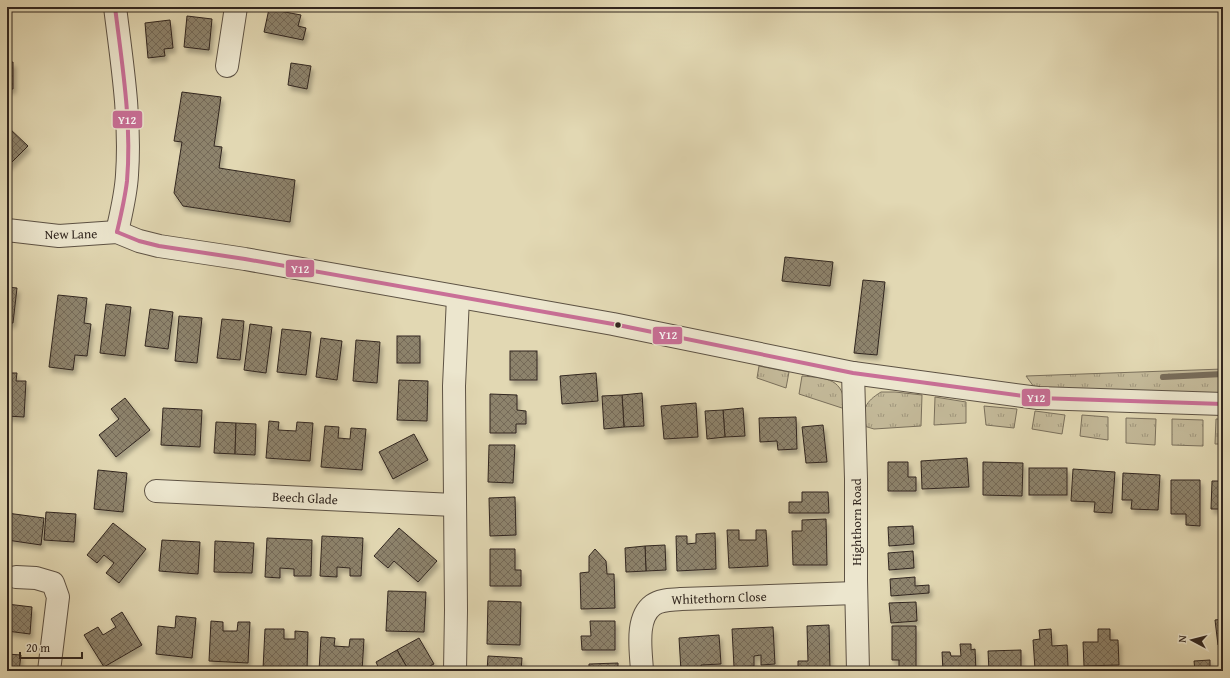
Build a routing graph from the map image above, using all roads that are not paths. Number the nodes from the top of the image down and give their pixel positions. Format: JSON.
{"nodes":[{"id":1,"x":115,"y":7,"type":"edge"},
{"id":2,"x":236,"y":7,"type":"edge"},
{"id":3,"x":227,"y":66,"type":"dead end"},
{"id":4,"x":7,"y":230,"type":"edge"},
{"id":5,"x":117,"y":232,"type":"junction"},
{"id":6,"x":458,"y":297,"type":"junction"},
{"id":7,"x":853,"y":373,"type":"junction"},
{"id":8,"x":1223,"y":404,"type":"edge"},
{"id":9,"x":156,"y":491,"type":"dead end"},
{"id":10,"x":454,"y":505,"type":"junction"},
{"id":11,"x":16,"y":577,"type":"dead end"},
{"id":12,"x":856,"y":593,"type":"junction"},
{"id":13,"x":49,"y":671,"type":"edge"},
{"id":14,"x":455,"y":671,"type":"edge"},
{"id":15,"x":642,"y":671,"type":"edge"},
{"id":16,"x":858,"y":671,"type":"edge"}],
"edges":[{"from":1,"to":5,"type":"street"},
{"from":2,"to":3,"type":"street"},
{"from":4,"to":5,"type":"street","name":"New Lane"},
{"from":5,"to":6,"type":"street","name":"New Lane"},
{"from":6,"to":7,"type":"street","name":"New Lane"},
{"from":6,"to":10,"type":"street"},
{"from":7,"to":8,"type":"street","name":"New Lane"},
{"from":7,"to":12,"type":"street","name":"Highthorn Road"},
{"from":9,"to":10,"type":"street","name":"Beech Glade"},
{"from":10,"to":14,"type":"street"},
{"from":11,"to":13,"type":"street"},
{"from":12,"to":15,"type":"street","name":"Whitethorn Close"},
{"from":12,"to":16,"type":"street","name":"Highthorn Road"}]}
